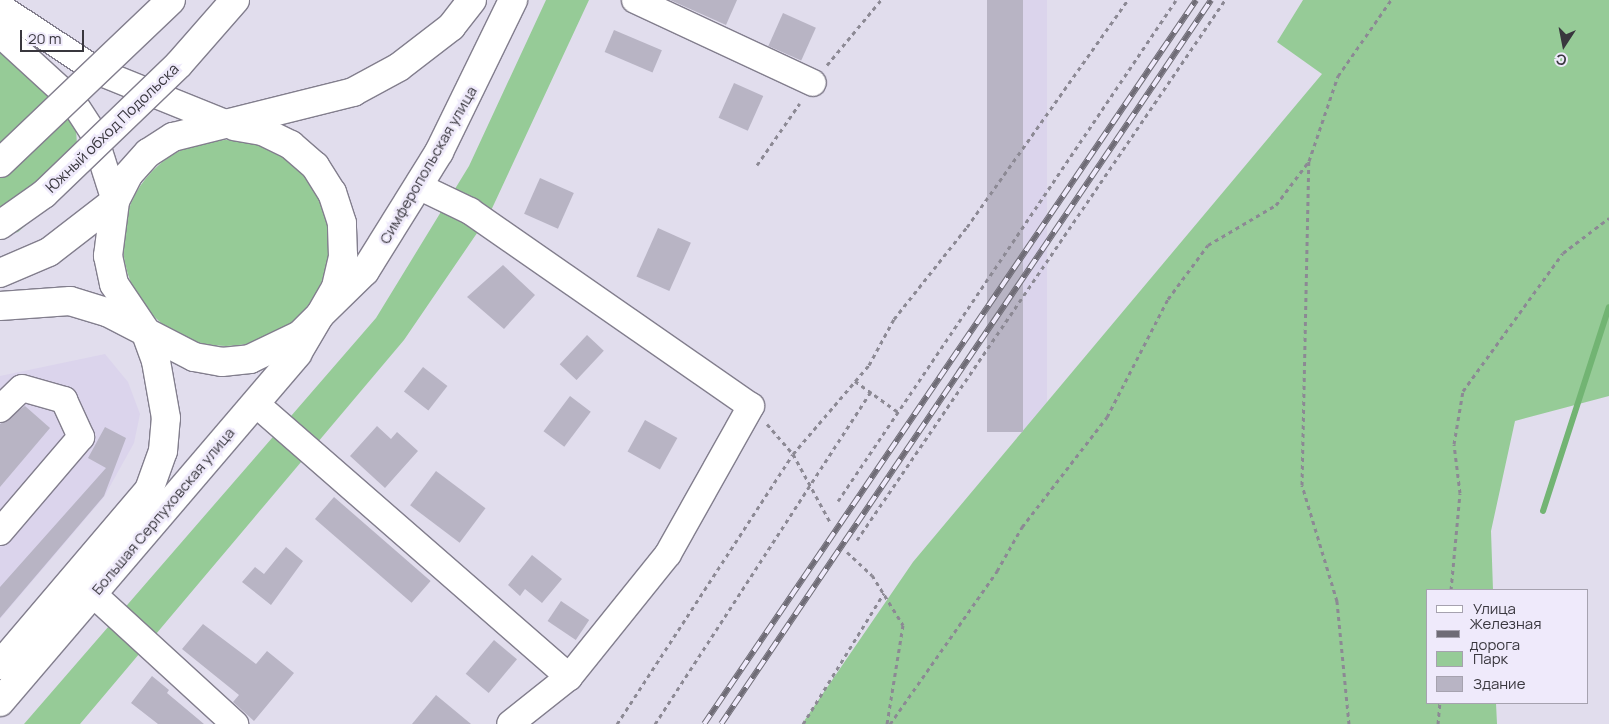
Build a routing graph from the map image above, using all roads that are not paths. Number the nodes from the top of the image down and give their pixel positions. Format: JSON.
{"nodes":[{"id":1,"x":171,"y":0,"type":"edge"},
{"id":2,"x":235,"y":0,"type":"edge"},
{"id":3,"x":472,"y":0,"type":"edge"},
{"id":4,"x":513,"y":0,"type":"edge"},
{"id":5,"x":635,"y":0,"type":"edge"},
{"id":6,"x":0,"y":7,"type":"edge"},
{"id":7,"x":0,"y":34,"type":"edge"},
{"id":8,"x":813,"y":83,"type":"dead end"},
{"id":9,"x":230,"y":125,"type":"junction"},
{"id":10,"x":0,"y":163,"type":"edge"},
{"id":11,"x":418,"y":186,"type":"junction"},
{"id":12,"x":114,"y":201,"type":"junction"},
{"id":13,"x":0,"y":225,"type":"edge"},
{"id":14,"x":0,"y":273,"type":"edge"},
{"id":15,"x":0,"y":306,"type":"edge"},
{"id":16,"x":320,"y":315,"type":"junction"},
{"id":17,"x":145,"y":330,"type":"junction"},
{"id":18,"x":254,"y":403,"type":"junction"},
{"id":19,"x":0,"y":409,"type":"edge"},
{"id":20,"x":0,"y":532,"type":"edge"},
{"id":21,"x":93,"y":594,"type":"junction"},
{"id":22,"x":0,"y":664,"type":"edge"},
{"id":23,"x":569,"y":677,"type":"junction"},
{"id":24,"x":0,"y":702,"type":"edge"},
{"id":25,"x":236,"y":724,"type":"edge"},
{"id":26,"x":510,"y":724,"type":"edge"}],
"edges":[{"from":1,"to":10,"type":"main road","bridge":true},
{"from":2,"to":13,"type":"main road","name":"Южный обход Подольска","bridge":true},
{"from":3,"to":9,"type":"main road"},
{"from":4,"to":11,"type":"main road","name":"Симферопольская улица"},
{"from":5,"to":8,"type":"lane"},
{"from":6,"to":9,"type":"lane"},
{"from":7,"to":12,"type":"lane"},
{"from":9,"to":12,"type":"main road"},
{"from":9,"to":16,"type":"main road"},
{"from":11,"to":16,"type":"main road","name":"Симферопольская улица"},
{"from":11,"to":23,"type":"lane"},
{"from":12,"to":14,"type":"main road"},
{"from":12,"to":17,"type":"main road"},
{"from":15,"to":17,"type":"main road"},
{"from":16,"to":17,"type":"main road"},
{"from":16,"to":18,"type":"main road","name":"Большая Серпуховская улица"},
{"from":17,"to":22,"type":"main road","name":"Большая Серпуховская улица"},
{"from":18,"to":21,"type":"main road","name":"Большая Серпуховская улица"},
{"from":18,"to":23,"type":"lane"},
{"from":19,"to":20,"type":"lane"},
{"from":21,"to":24,"type":"main road","name":"Большая Серпуховская улица"},
{"from":21,"to":25,"type":"lane"},
{"from":23,"to":26,"type":"lane"}]}
